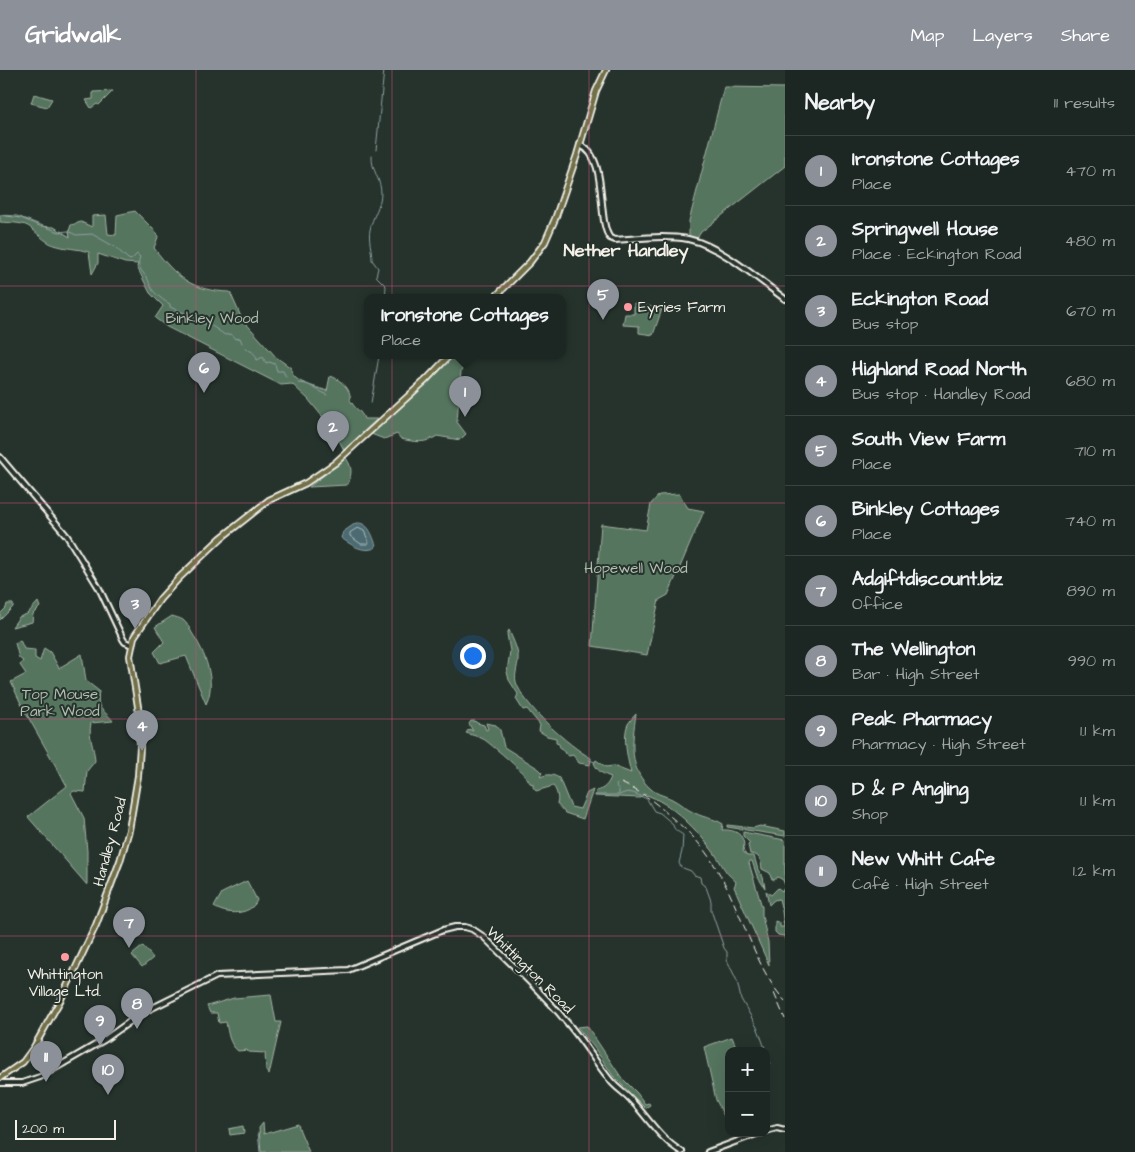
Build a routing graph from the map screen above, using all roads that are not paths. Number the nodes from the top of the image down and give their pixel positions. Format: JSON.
{"nodes":[{"id":1,"x":606,"y":70,"type":"edge"},
{"id":2,"x":580,"y":146,"type":"junction"},
{"id":3,"x":498,"y":294,"type":"edge"},
{"id":4,"x":785,"y":299,"type":"edge"},
{"id":5,"x":446,"y":359,"type":"edge"},
{"id":6,"x":0,"y":457,"type":"edge"},
{"id":7,"x":132,"y":645,"type":"junction"},
{"id":8,"x":0,"y":1078,"type":"edge"},
{"id":9,"x":0,"y":1083,"type":"edge"},
{"id":10,"x":770,"y":1130,"type":"edge"},
{"id":11,"x":785,"y":1130,"type":"edge"},
{"id":12,"x":747,"y":1137,"type":"edge"},
{"id":13,"x":682,"y":1152,"type":"edge"},
{"id":14,"x":708,"y":1152,"type":"edge"}],
"edges":[{"from":1,"to":2,"type":"main road"},
{"from":2,"to":3,"type":"main road"},
{"from":2,"to":4,"type":"street"},
{"from":5,"to":7,"type":"main road"},
{"from":6,"to":7,"type":"street"},
{"from":7,"to":8,"type":"main road","name":"Handley Road"},
{"from":9,"to":13,"type":"street","name":"Whittington Road"},
{"from":10,"to":11,"type":"street"},
{"from":12,"to":14,"type":"street"}]}
